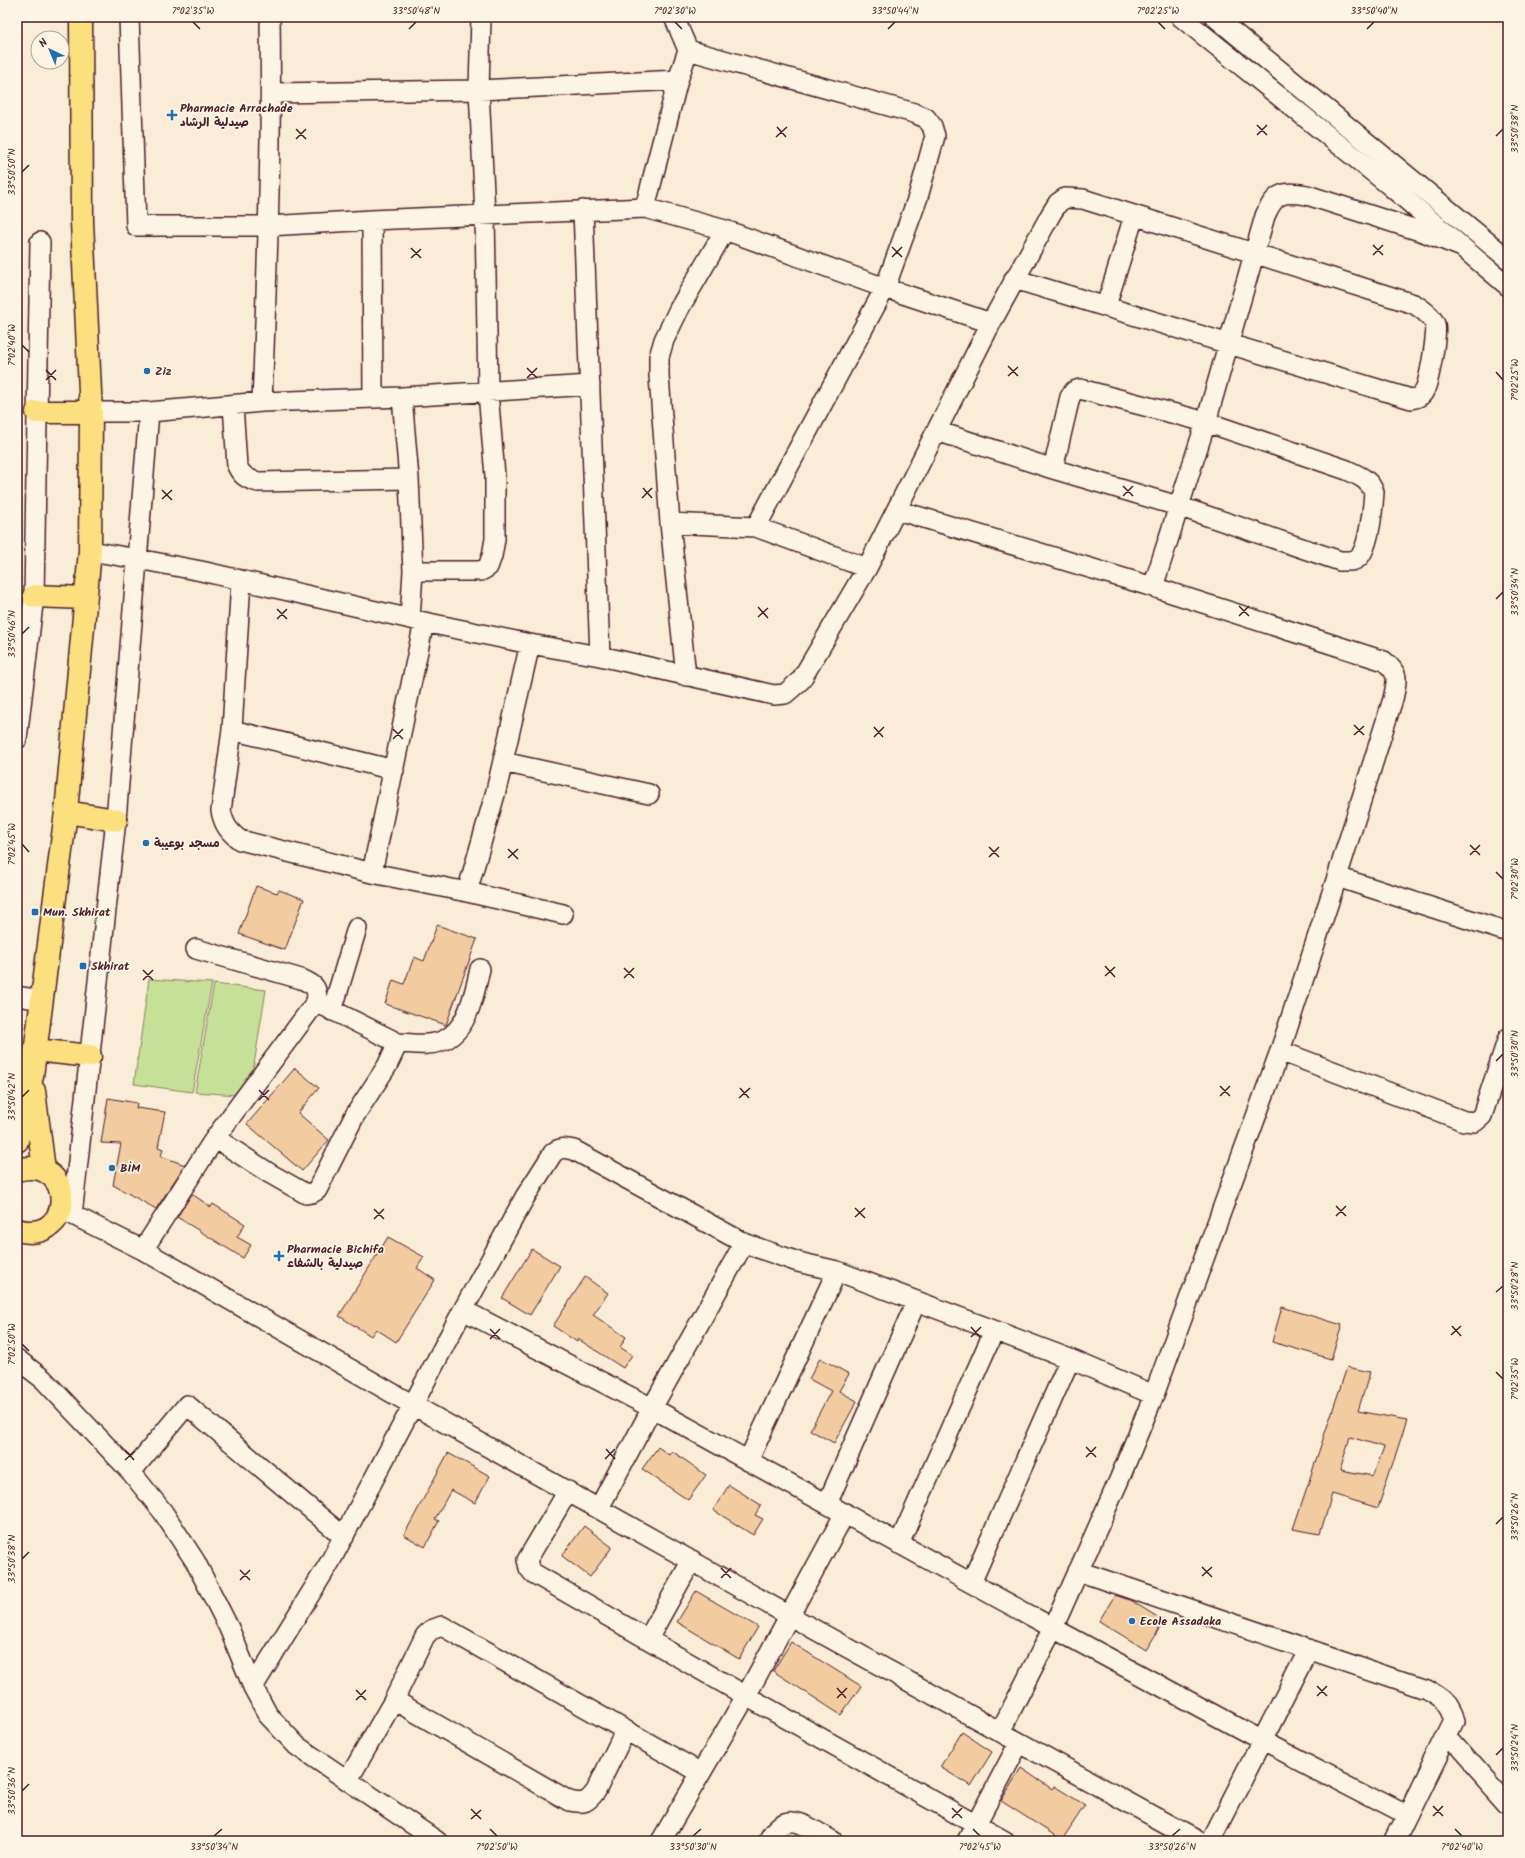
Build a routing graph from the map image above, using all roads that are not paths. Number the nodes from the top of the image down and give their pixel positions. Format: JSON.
{"nodes":[{"id":1,"x":81,"y":17,"type":"edge"},
{"id":2,"x":129,"y":17,"type":"edge"},
{"id":3,"x":270,"y":17,"type":"edge"},
{"id":4,"x":480,"y":17,"type":"edge"},
{"id":5,"x":674,"y":17,"type":"edge"},
{"id":6,"x":1181,"y":17,"type":"edge"},
{"id":7,"x":1215,"y":17,"type":"edge"},
{"id":8,"x":688,"y":50,"type":"junction"},
{"id":9,"x":678,"y":80,"type":"junction"},
{"id":10,"x":479,"y":90,"type":"junction"},
{"id":11,"x":271,"y":93,"type":"junction"},
{"id":12,"x":645,"y":208,"type":"junction"},
{"id":13,"x":583,"y":210,"type":"junction"},
{"id":14,"x":485,"y":214,"type":"junction"},
{"id":15,"x":1134,"y":216,"type":"junction"},
{"id":16,"x":372,"y":220,"type":"junction"},
{"id":17,"x":268,"y":226,"type":"junction"},
{"id":18,"x":725,"y":230,"type":"junction"},
{"id":19,"x":40,"y":242,"type":"dead end"},
{"id":20,"x":1462,"y":247,"type":"junction"},
{"id":21,"x":1254,"y":252,"type":"junction"},
{"id":22,"x":1508,"y":259,"type":"edge"},
{"id":23,"x":1014,"y":279,"type":"junction"},
{"id":24,"x":1508,"y":286,"type":"edge"},
{"id":25,"x":885,"y":288,"type":"junction"},
{"id":26,"x":1106,"y":306,"type":"junction"},
{"id":27,"x":991,"y":323,"type":"junction"},
{"id":28,"x":1228,"y":344,"type":"junction"},
{"id":29,"x":590,"y":385,"type":"junction"},
{"id":30,"x":488,"y":392,"type":"junction"},
{"id":31,"x":402,"y":397,"type":"junction"},
{"id":32,"x":373,"y":398,"type":"junction"},
{"id":33,"x":262,"y":402,"type":"junction"},
{"id":34,"x":233,"y":405,"type":"junction"},
{"id":35,"x":37,"y":412,"type":"junction"},
{"id":36,"x":90,"y":412,"type":"junction"},
{"id":37,"x":149,"y":412,"type":"junction"},
{"id":38,"x":1206,"y":422,"type":"junction"},
{"id":39,"x":937,"y":431,"type":"junction"},
{"id":40,"x":1053,"y":469,"type":"junction"},
{"id":41,"x":409,"y":479,"type":"junction"},
{"id":42,"x":1178,"y":506,"type":"junction"},
{"id":43,"x":897,"y":510,"type":"junction"},
{"id":44,"x":670,"y":524,"type":"junction"},
{"id":45,"x":756,"y":527,"type":"junction"},
{"id":46,"x":90,"y":551,"type":"junction"},
{"id":47,"x":138,"y":558,"type":"junction"},
{"id":48,"x":867,"y":568,"type":"junction"},
{"id":49,"x":412,"y":571,"type":"junction"},
{"id":50,"x":241,"y":580,"type":"junction"},
{"id":51,"x":1153,"y":587,"type":"junction"},
{"id":52,"x":34,"y":596,"type":"junction"},
{"id":53,"x":85,"y":598,"type":"junction"},
{"id":54,"x":417,"y":621,"type":"junction"},
{"id":55,"x":530,"y":644,"type":"junction"},
{"id":56,"x":600,"y":656,"type":"junction"},
{"id":57,"x":686,"y":676,"type":"junction"},
{"id":58,"x":232,"y":730,"type":"junction"},
{"id":59,"x":17,"y":739,"type":"edge"},
{"id":60,"x":503,"y":762,"type":"junction"},
{"id":61,"x":394,"y":770,"type":"junction"},
{"id":62,"x":649,"y":794,"type":"dead end"},
{"id":63,"x":66,"y":812,"type":"junction"},
{"id":64,"x":116,"y":820,"type":"junction"},
{"id":65,"x":372,"y":873,"type":"junction"},
{"id":66,"x":1337,"y":877,"type":"junction"},
{"id":67,"x":467,"y":892,"type":"junction"},
{"id":68,"x":562,"y":914,"type":"dead end"},
{"id":69,"x":357,"y":928,"type":"dead end"},
{"id":70,"x":1508,"y":932,"type":"edge"},
{"id":71,"x":196,"y":949,"type":"dead end"},
{"id":72,"x":480,"y":969,"type":"dead end"},
{"id":73,"x":17,"y":996,"type":"edge"},
{"id":74,"x":41,"y":1000,"type":"junction"},
{"id":75,"x":324,"y":1006,"type":"junction"},
{"id":76,"x":1508,"y":1038,"type":"edge"},
{"id":77,"x":398,"y":1043,"type":"junction"},
{"id":78,"x":35,"y":1050,"type":"junction"},
{"id":79,"x":1280,"y":1051,"type":"junction"},
{"id":80,"x":90,"y":1056,"type":"junction"},
{"id":81,"x":32,"y":1076,"type":"junction"},
{"id":82,"x":215,"y":1138,"type":"junction"},
{"id":83,"x":17,"y":1140,"type":"edge"},
{"id":84,"x":17,"y":1170,"type":"edge"},
{"id":85,"x":44,"y":1170,"type":"junction"},
{"id":86,"x":67,"y":1212,"type":"junction"},
{"id":87,"x":17,"y":1230,"type":"edge"},
{"id":88,"x":744,"y":1243,"type":"junction"},
{"id":89,"x":143,"y":1250,"type":"junction"},
{"id":90,"x":837,"y":1271,"type":"junction"},
{"id":91,"x":916,"y":1302,"type":"junction"},
{"id":92,"x":463,"y":1310,"type":"junction"},
{"id":93,"x":994,"y":1331,"type":"junction"},
{"id":94,"x":17,"y":1359,"type":"edge"},
{"id":95,"x":1070,"y":1359,"type":"junction"},
{"id":96,"x":1154,"y":1396,"type":"junction"},
{"id":97,"x":413,"y":1405,"type":"junction"},
{"id":98,"x":652,"y":1408,"type":"junction"},
{"id":99,"x":748,"y":1461,"type":"junction"},
{"id":100,"x":131,"y":1472,"type":"junction"},
{"id":101,"x":568,"y":1491,"type":"junction"},
{"id":102,"x":827,"y":1504,"type":"junction"},
{"id":103,"x":599,"y":1508,"type":"junction"},
{"id":104,"x":845,"y":1513,"type":"junction"},
{"id":105,"x":344,"y":1537,"type":"junction"},
{"id":106,"x":899,"y":1544,"type":"junction"},
{"id":107,"x":692,"y":1560,"type":"junction"},
{"id":108,"x":1078,"y":1571,"type":"junction"},
{"id":109,"x":971,"y":1583,"type":"junction"},
{"id":110,"x":790,"y":1616,"type":"junction"},
{"id":111,"x":1053,"y":1628,"type":"junction"},
{"id":112,"x":648,"y":1639,"type":"junction"},
{"id":113,"x":1309,"y":1649,"type":"junction"},
{"id":114,"x":253,"y":1687,"type":"junction"},
{"id":115,"x":746,"y":1696,"type":"junction"},
{"id":116,"x":394,"y":1700,"type":"junction"},
{"id":117,"x":625,"y":1731,"type":"junction"},
{"id":118,"x":1000,"y":1732,"type":"junction"},
{"id":119,"x":1447,"y":1735,"type":"junction"},
{"id":120,"x":1261,"y":1740,"type":"junction"},
{"id":121,"x":1019,"y":1742,"type":"junction"},
{"id":122,"x":701,"y":1773,"type":"junction"},
{"id":123,"x":348,"y":1780,"type":"junction"},
{"id":124,"x":1508,"y":1804,"type":"edge"},
{"id":125,"x":1406,"y":1815,"type":"junction"},
{"id":126,"x":976,"y":1824,"type":"junction"},
{"id":127,"x":437,"y":1841,"type":"edge"},
{"id":128,"x":661,"y":1841,"type":"edge"},
{"id":129,"x":768,"y":1841,"type":"edge"},
{"id":130,"x":833,"y":1841,"type":"edge"},
{"id":131,"x":967,"y":1841,"type":"edge"},
{"id":132,"x":1005,"y":1841,"type":"edge"},
{"id":133,"x":1198,"y":1841,"type":"edge"},
{"id":134,"x":1211,"y":1841,"type":"edge"},
{"id":135,"x":1395,"y":1841,"type":"edge"}],
"edges":[{"from":1,"to":36,"type":"main road"},
{"from":2,"to":17,"type":"street"},
{"from":3,"to":11,"type":"street"},
{"from":4,"to":10,"type":"street"},
{"from":5,"to":8,"type":"street"},
{"from":6,"to":20,"type":"street"},
{"from":7,"to":22,"type":"street"},
{"from":8,"to":9,"type":"street"},
{"from":8,"to":25,"type":"street"},
{"from":9,"to":10,"type":"street"},
{"from":9,"to":12,"type":"street"},
{"from":10,"to":11,"type":"street"},
{"from":10,"to":14,"type":"street"},
{"from":11,"to":17,"type":"street"},
{"from":12,"to":13,"type":"street"},
{"from":12,"to":18,"type":"street"},
{"from":13,"to":14,"type":"street"},
{"from":13,"to":29,"type":"street"},
{"from":14,"to":16,"type":"street"},
{"from":14,"to":30,"type":"street"},
{"from":15,"to":21,"type":"street"},
{"from":15,"to":23,"type":"street"},
{"from":15,"to":26,"type":"street"},
{"from":16,"to":17,"type":"street"},
{"from":16,"to":32,"type":"street"},
{"from":17,"to":33,"type":"street"},
{"from":18,"to":25,"type":"street"},
{"from":18,"to":44,"type":"street"},
{"from":19,"to":35,"type":"street"},
{"from":20,"to":21,"type":"street"},
{"from":20,"to":24,"type":"street"},
{"from":21,"to":28,"type":"street"},
{"from":21,"to":28,"type":"street"},
{"from":23,"to":26,"type":"street"},
{"from":23,"to":27,"type":"street"},
{"from":25,"to":27,"type":"street"},
{"from":25,"to":45,"type":"street"},
{"from":26,"to":28,"type":"street"},
{"from":27,"to":39,"type":"street"},
{"from":28,"to":38,"type":"street"},
{"from":29,"to":30,"type":"street"},
{"from":29,"to":56,"type":"street"},
{"from":30,"to":31,"type":"street"},
{"from":30,"to":49,"type":"street"},
{"from":31,"to":32,"type":"street"},
{"from":31,"to":41,"type":"street"},
{"from":32,"to":33,"type":"street"},
{"from":33,"to":34,"type":"street"},
{"from":34,"to":37,"type":"street"},
{"from":34,"to":41,"type":"street"},
{"from":35,"to":36,"type":"main road"},
{"from":35,"to":52,"type":"street"},
{"from":36,"to":37,"type":"street"},
{"from":36,"to":46,"type":"main road"},
{"from":37,"to":47,"type":"street"},
{"from":38,"to":40,"type":"street"},
{"from":38,"to":42,"type":"street"},
{"from":38,"to":42,"type":"street"},
{"from":39,"to":40,"type":"street"},
{"from":39,"to":43,"type":"street"},
{"from":40,"to":42,"type":"street"},
{"from":41,"to":49,"type":"street"},
{"from":42,"to":51,"type":"street"},
{"from":43,"to":48,"type":"street"},
{"from":43,"to":51,"type":"street"},
{"from":44,"to":45,"type":"street"},
{"from":44,"to":57,"type":"street"},
{"from":45,"to":48,"type":"street"},
{"from":46,"to":47,"type":"street"},
{"from":46,"to":53,"type":"main road"},
{"from":47,"to":50,"type":"street"},
{"from":47,"to":64,"type":"street"},
{"from":48,"to":57,"type":"street"},
{"from":49,"to":54,"type":"street"},
{"from":50,"to":54,"type":"street"},
{"from":50,"to":58,"type":"street"},
{"from":51,"to":66,"type":"street"},
{"from":52,"to":53,"type":"main road"},
{"from":52,"to":59,"type":"street"},
{"from":53,"to":63,"type":"main road"},
{"from":54,"to":55,"type":"street"},
{"from":54,"to":61,"type":"street"},
{"from":55,"to":56,"type":"street"},
{"from":55,"to":60,"type":"street"},
{"from":56,"to":57,"type":"street"},
{"from":58,"to":61,"type":"street"},
{"from":58,"to":65,"type":"street"},
{"from":60,"to":62,"type":"street"},
{"from":60,"to":67,"type":"street"},
{"from":61,"to":65,"type":"street"},
{"from":63,"to":64,"type":"main road"},
{"from":63,"to":74,"type":"main road"},
{"from":64,"to":80,"type":"street"},
{"from":65,"to":67,"type":"street"},
{"from":66,"to":70,"type":"street"},
{"from":66,"to":79,"type":"street"},
{"from":67,"to":68,"type":"street"},
{"from":69,"to":75,"type":"street"},
{"from":71,"to":75,"type":"street"},
{"from":72,"to":77,"type":"street"},
{"from":73,"to":74,"type":"street"},
{"from":74,"to":78,"type":"main road"},
{"from":75,"to":77,"type":"street"},
{"from":75,"to":82,"type":"street"},
{"from":76,"to":79,"type":"street"},
{"from":77,"to":82,"type":"street"},
{"from":78,"to":80,"type":"main road"},
{"from":78,"to":81,"type":"main road"},
{"from":79,"to":96,"type":"street"},
{"from":80,"to":86,"type":"street"},
{"from":81,"to":83,"type":"main road"},
{"from":81,"to":85,"type":"main road"},
{"from":82,"to":89,"type":"street"},
{"from":84,"to":85,"type":"main road"},
{"from":85,"to":86,"type":"main road"},
{"from":86,"to":87,"type":"main road"},
{"from":86,"to":89,"type":"street"},
{"from":88,"to":90,"type":"street"},
{"from":88,"to":92,"type":"street"},
{"from":88,"to":98,"type":"street"},
{"from":89,"to":97,"type":"street"},
{"from":90,"to":91,"type":"street"},
{"from":90,"to":99,"type":"street"},
{"from":91,"to":93,"type":"street"},
{"from":91,"to":102,"type":"street"},
{"from":92,"to":97,"type":"street"},
{"from":92,"to":98,"type":"street"},
{"from":93,"to":95,"type":"street"},
{"from":93,"to":106,"type":"street"},
{"from":94,"to":100,"type":"street"},
{"from":95,"to":96,"type":"street"},
{"from":95,"to":109,"type":"street"},
{"from":96,"to":108,"type":"street"},
{"from":97,"to":101,"type":"street"},
{"from":97,"to":105,"type":"street"},
{"from":98,"to":99,"type":"street"},
{"from":98,"to":103,"type":"street"},
{"from":99,"to":102,"type":"street"},
{"from":100,"to":105,"type":"street"},
{"from":100,"to":114,"type":"street"},
{"from":101,"to":103,"type":"street"},
{"from":101,"to":112,"type":"street"},
{"from":102,"to":104,"type":"street"},
{"from":103,"to":107,"type":"street"},
{"from":104,"to":106,"type":"street"},
{"from":104,"to":110,"type":"street"},
{"from":105,"to":114,"type":"street"},
{"from":106,"to":109,"type":"street"},
{"from":107,"to":110,"type":"street"},
{"from":107,"to":112,"type":"street"},
{"from":108,"to":111,"type":"street"},
{"from":108,"to":113,"type":"street"},
{"from":109,"to":111,"type":"street"},
{"from":110,"to":115,"type":"street"},
{"from":110,"to":118,"type":"street"},
{"from":111,"to":118,"type":"street"},
{"from":111,"to":120,"type":"street"},
{"from":112,"to":115,"type":"street"},
{"from":113,"to":119,"type":"street"},
{"from":113,"to":120,"type":"street"},
{"from":114,"to":123,"type":"street"},
{"from":115,"to":122,"type":"street"},
{"from":115,"to":126,"type":"street"},
{"from":116,"to":117,"type":"street"},
{"from":116,"to":117,"type":"street"},
{"from":116,"to":123,"type":"street"},
{"from":117,"to":122,"type":"street"},
{"from":118,"to":121,"type":"street"},
{"from":119,"to":124,"type":"street"},
{"from":119,"to":125,"type":"street"},
{"from":120,"to":125,"type":"street"},
{"from":120,"to":134,"type":"street"},
{"from":121,"to":126,"type":"street"},
{"from":121,"to":133,"type":"street"},
{"from":122,"to":128,"type":"street"},
{"from":123,"to":127,"type":"street"},
{"from":125,"to":135,"type":"street"},
{"from":126,"to":131,"type":"street"},
{"from":126,"to":132,"type":"street"},
{"from":129,"to":130,"type":"street"}]}
